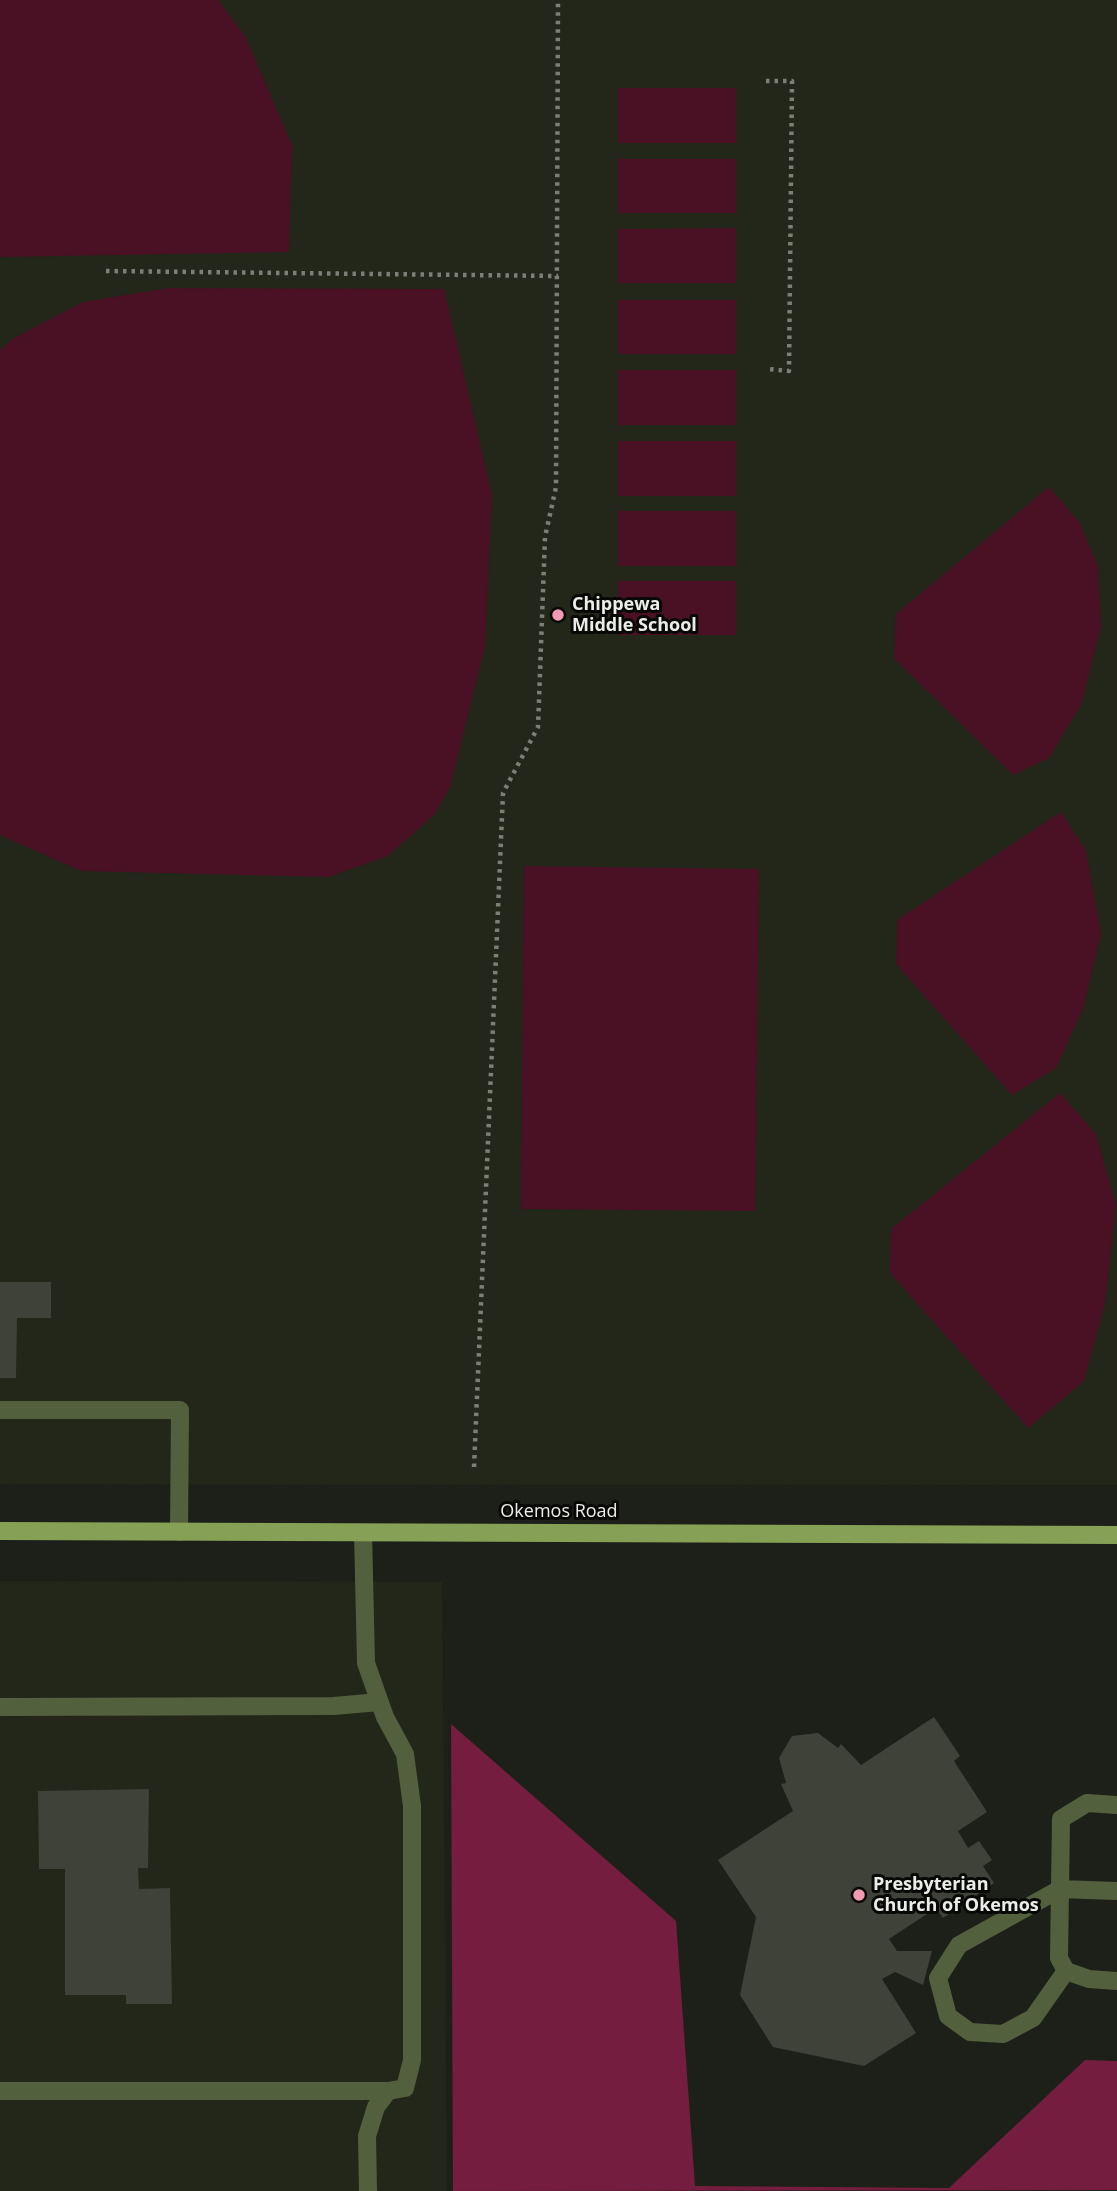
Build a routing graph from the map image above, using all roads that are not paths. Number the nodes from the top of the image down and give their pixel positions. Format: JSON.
{"nodes":[{"id":1,"x":0,"y":1410,"type":"edge"},
{"id":2,"x":0,"y":1531,"type":"edge"},
{"id":3,"x":179,"y":1532,"type":"junction"},
{"id":4,"x":363,"y":1533,"type":"junction"},
{"id":5,"x":1117,"y":1535,"type":"edge"},
{"id":6,"x":379,"y":1702,"type":"junction"},
{"id":7,"x":0,"y":1707,"type":"edge"},
{"id":8,"x":1117,"y":1805,"type":"edge"},
{"id":9,"x":1060,"y":1889,"type":"junction"},
{"id":10,"x":1117,"y":1891,"type":"edge"},
{"id":11,"x":1066,"y":1971,"type":"junction"},
{"id":12,"x":1117,"y":1980,"type":"edge"},
{"id":13,"x":0,"y":2091,"type":"edge"},
{"id":14,"x":388,"y":2091,"type":"junction"},
{"id":15,"x":368,"y":2191,"type":"edge"}],
"edges":[{"from":1,"to":3,"type":"lane"},
{"from":2,"to":3,"type":"main road","name":"Okemos Road"},
{"from":3,"to":4,"type":"main road","name":"Okemos Road"},
{"from":4,"to":5,"type":"main road","name":"Okemos Road"},
{"from":4,"to":6,"type":"lane"},
{"from":6,"to":7,"type":"lane"},
{"from":6,"to":14,"type":"lane"},
{"from":8,"to":9,"type":"lane"},
{"from":9,"to":10,"type":"lane"},
{"from":9,"to":11,"type":"lane"},
{"from":9,"to":11,"type":"lane"},
{"from":11,"to":12,"type":"lane"},
{"from":13,"to":14,"type":"lane"},
{"from":14,"to":15,"type":"lane"}]}
